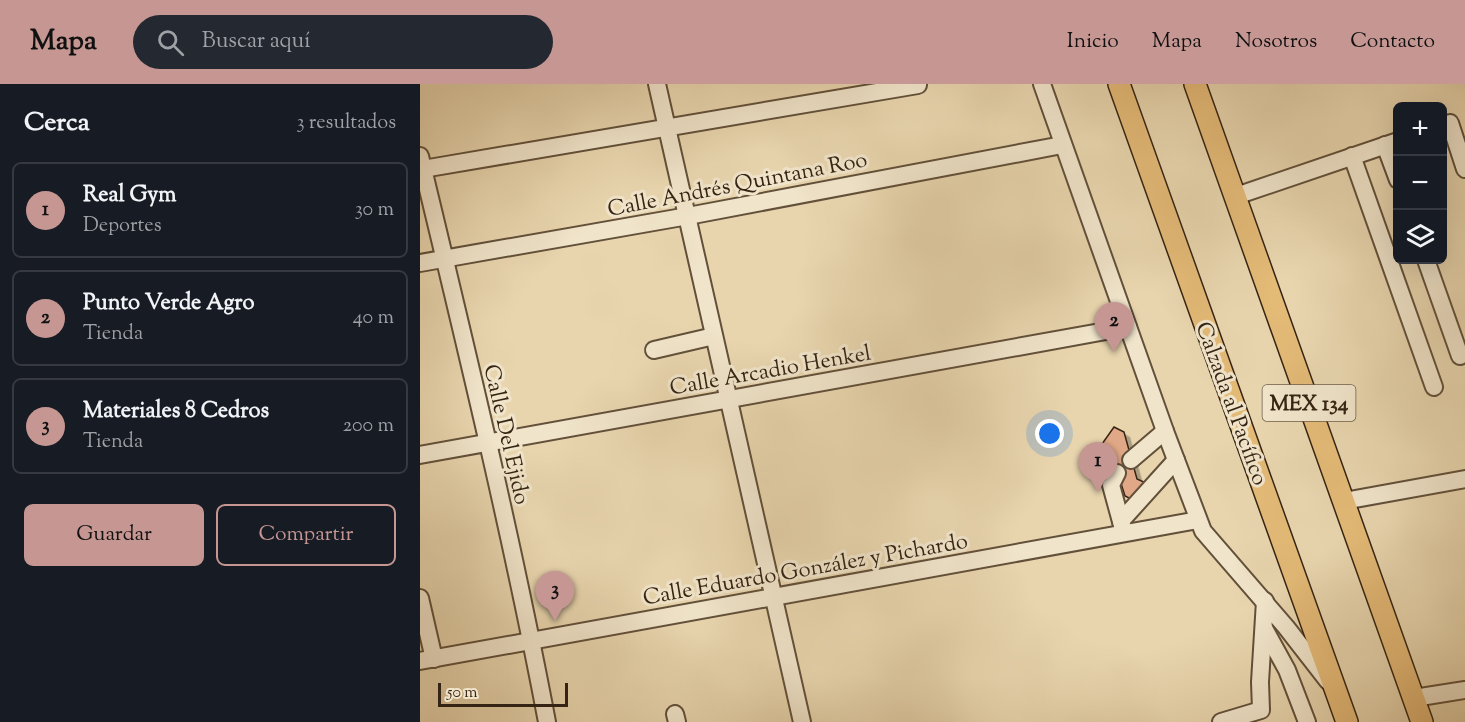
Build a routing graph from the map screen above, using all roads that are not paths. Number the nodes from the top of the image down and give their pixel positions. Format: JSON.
{"nodes":[{"id":1,"x":657,"y":84,"type":"edge"},
{"id":2,"x":1042,"y":84,"type":"edge"},
{"id":3,"x":1119,"y":84,"type":"edge"},
{"id":4,"x":1195,"y":84,"type":"edge"},
{"id":5,"x":918,"y":85,"type":"edge"},
{"id":6,"x":1452,"y":122,"type":"edge"},
{"id":7,"x":668,"y":129,"type":"junction"},
{"id":8,"x":1391,"y":143,"type":"edge"},
{"id":9,"x":1062,"y":145,"type":"junction"},
{"id":10,"x":1352,"y":156,"type":"junction"},
{"id":11,"x":422,"y":162,"type":"edge"},
{"id":12,"x":1465,"y":169,"type":"edge"},
{"id":13,"x":1236,"y":196,"type":"junction"},
{"id":14,"x":688,"y":216,"type":"junction"},
{"id":15,"x":446,"y":259,"type":"junction"},
{"id":16,"x":420,"y":263,"type":"edge"},
{"id":17,"x":1427,"y":264,"type":"edge"},
{"id":18,"x":1128,"y":327,"type":"junction"},
{"id":19,"x":714,"y":336,"type":"junction"},
{"id":20,"x":654,"y":350,"type":"dead end"},
{"id":21,"x":1460,"y":356,"type":"dead end"},
{"id":22,"x":1434,"y":387,"type":"dead end"},
{"id":23,"x":729,"y":399,"type":"junction"},
{"id":24,"x":1165,"y":431,"type":"junction"},
{"id":25,"x":488,"y":444,"type":"junction"},
{"id":26,"x":420,"y":455,"type":"edge"},
{"id":27,"x":1131,"y":460,"type":"dead end"},
{"id":28,"x":1176,"y":460,"type":"junction"},
{"id":29,"x":1117,"y":473,"type":"dead end"},
{"id":30,"x":1465,"y":480,"type":"edge"},
{"id":31,"x":1344,"y":501,"type":"junction"},
{"id":32,"x":1198,"y":520,"type":"junction"},
{"id":33,"x":1122,"y":527,"type":"junction"},
{"id":34,"x":774,"y":596,"type":"junction"},
{"id":35,"x":420,"y":598,"type":"edge"},
{"id":36,"x":1265,"y":601,"type":"junction"},
{"id":37,"x":1263,"y":627,"type":"junction"},
{"id":38,"x":532,"y":640,"type":"junction"},
{"id":39,"x":427,"y":660,"type":"edge"},
{"id":40,"x":1465,"y":690,"type":"edge"},
{"id":41,"x":1336,"y":693,"type":"junction"},
{"id":42,"x":1414,"y":698,"type":"junction"},
{"id":43,"x":547,"y":722,"type":"edge"},
{"id":44,"x":802,"y":722,"type":"edge"},
{"id":45,"x":1221,"y":722,"type":"edge"},
{"id":46,"x":1307,"y":722,"type":"edge"},
{"id":47,"x":1347,"y":722,"type":"edge"},
{"id":48,"x":1422,"y":722,"type":"edge"}],
"edges":[{"from":1,"to":7,"type":"street"},
{"from":2,"to":9,"type":"street"},
{"from":3,"to":41,"type":"main road","name":"Calzada al Pacífico","number":"MEX 134"},
{"from":4,"to":13,"type":"main road","number":"MEX 134"},
{"from":5,"to":7,"type":"street"},
{"from":6,"to":12,"type":"street"},
{"from":7,"to":11,"type":"street"},
{"from":7,"to":14,"type":"street"},
{"from":8,"to":10,"type":"street"},
{"from":9,"to":14,"type":"street","name":"Calle Andrés Quintana Roo"},
{"from":9,"to":18,"type":"street"},
{"from":10,"to":13,"type":"street"},
{"from":10,"to":22,"type":"street"},
{"from":11,"to":15,"type":"street","name":"Calle Del Ejido"},
{"from":13,"to":31,"type":"main road","number":"MEX 134"},
{"from":14,"to":15,"type":"street","name":"Calle Andrés Quintana Roo"},
{"from":14,"to":19,"type":"street"},
{"from":15,"to":16,"type":"street","name":"Calle Andrés Quintana Roo"},
{"from":15,"to":25,"type":"street","name":"Calle Del Ejido"},
{"from":17,"to":21,"type":"street"},
{"from":18,"to":23,"type":"street","name":"Calle Arcadio Henkel"},
{"from":18,"to":24,"type":"street"},
{"from":19,"to":20,"type":"street"},
{"from":19,"to":23,"type":"street"},
{"from":23,"to":25,"type":"street","name":"Calle Arcadio Henkel"},
{"from":23,"to":34,"type":"street"},
{"from":24,"to":27,"type":"street"},
{"from":24,"to":28,"type":"street"},
{"from":25,"to":26,"type":"street","name":"Calle Arcadio Henkel"},
{"from":25,"to":38,"type":"street","name":"Calle Del Ejido"},
{"from":28,"to":32,"type":"street"},
{"from":28,"to":33,"type":"street"},
{"from":29,"to":33,"type":"street"},
{"from":30,"to":31,"type":"street"},
{"from":31,"to":42,"type":"main road","number":"MEX 134"},
{"from":32,"to":33,"type":"street","name":"Calle Eduardo González y Pichardo"},
{"from":32,"to":36,"type":"street"},
{"from":33,"to":34,"type":"street","name":"Calle Eduardo González y Pichardo"},
{"from":34,"to":38,"type":"street","name":"Calle Eduardo González y Pichardo"},
{"from":34,"to":44,"type":"street"},
{"from":35,"to":39,"type":"street"},
{"from":36,"to":37,"type":"street"},
{"from":36,"to":41,"type":"street"},
{"from":37,"to":45,"type":"street"},
{"from":37,"to":46,"type":"street"},
{"from":38,"to":39,"type":"street","name":"Calle Eduardo González y Pichardo"},
{"from":38,"to":43,"type":"street","name":"Calle Del Ejido"},
{"from":40,"to":42,"type":"street"},
{"from":41,"to":47,"type":"main road","name":"Calzada al Pacífico","number":"MEX 134"},
{"from":42,"to":48,"type":"main road","number":"MEX 134"}]}
